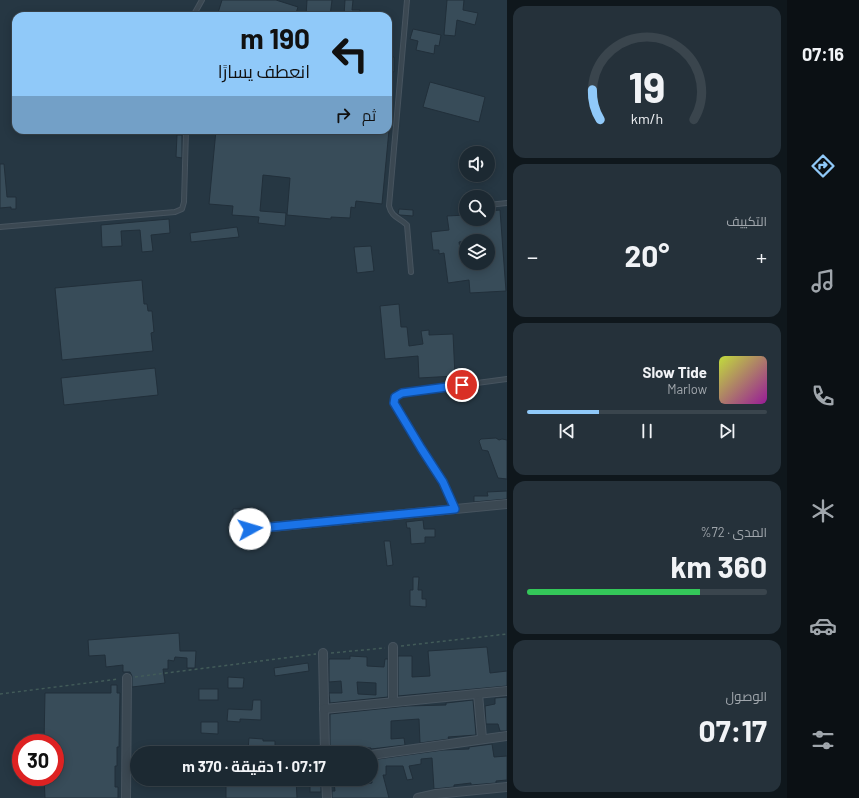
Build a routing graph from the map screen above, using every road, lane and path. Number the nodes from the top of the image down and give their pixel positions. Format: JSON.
{"nodes":[{"id":1,"x":202,"y":0,"type":"edge"},
{"id":2,"x":406,"y":0,"type":"edge"},
{"id":3,"x":195,"y":12,"type":"edge"},
{"id":4,"x":186,"y":134,"type":"edge"},
{"id":5,"x":507,"y":203,"type":"edge"},
{"id":6,"x":495,"y":204,"type":"edge"},
{"id":7,"x":0,"y":227,"type":"edge"},
{"id":8,"x":411,"y":272,"type":"dead end"},
{"id":9,"x":507,"y":379,"type":"edge"},
{"id":10,"x":507,"y":504,"type":"edge"},
{"id":11,"x":455,"y":509,"type":"junction"},
{"id":12,"x":250,"y":529,"type":"dead end"},
{"id":13,"x":507,"y":634,"type":"edge"},
{"id":14,"x":393,"y":647,"type":"junction"},
{"id":15,"x":323,"y":653,"type":"junction"},
{"id":16,"x":127,"y":678,"type":"junction"},
{"id":17,"x":507,"y":691,"type":"edge"},
{"id":18,"x":0,"y":694,"type":"edge"},
{"id":19,"x":478,"y":694,"type":"junction"},
{"id":20,"x":392,"y":702,"type":"junction"},
{"id":21,"x":324,"y":709,"type":"junction"},
{"id":22,"x":507,"y":736,"type":"edge"},
{"id":23,"x":482,"y":738,"type":"junction"},
{"id":24,"x":325,"y":746,"type":"edge"},
{"id":25,"x":378,"y":754,"type":"edge"},
{"id":26,"x":326,"y":786,"type":"edge"},
{"id":27,"x":507,"y":787,"type":"edge"},
{"id":28,"x":126,"y":798,"type":"edge"},
{"id":29,"x":327,"y":798,"type":"edge"},
{"id":30,"x":418,"y":798,"type":"edge"}],
"edges":[{"from":1,"to":3,"type":"lane"},
{"from":2,"to":8,"type":"lane"},
{"from":4,"to":7,"type":"lane"},
{"from":5,"to":6,"type":"lane"},
{"from":9,"to":11,"type":"lane"},
{"from":10,"to":11,"type":"street"},
{"from":11,"to":12,"type":"street"},
{"from":13,"to":14,"type":"path"},
{"from":14,"to":15,"type":"path"},
{"from":14,"to":20,"type":"street"},
{"from":15,"to":16,"type":"path"},
{"from":15,"to":21,"type":"street"},
{"from":16,"to":18,"type":"path"},
{"from":16,"to":28,"type":"street"},
{"from":17,"to":19,"type":"street"},
{"from":19,"to":20,"type":"street"},
{"from":19,"to":23,"type":"street"},
{"from":20,"to":21,"type":"street"},
{"from":21,"to":24,"type":"street"},
{"from":22,"to":23,"type":"street"},
{"from":23,"to":25,"type":"street"},
{"from":26,"to":29,"type":"street"},
{"from":27,"to":30,"type":"street"}]}
